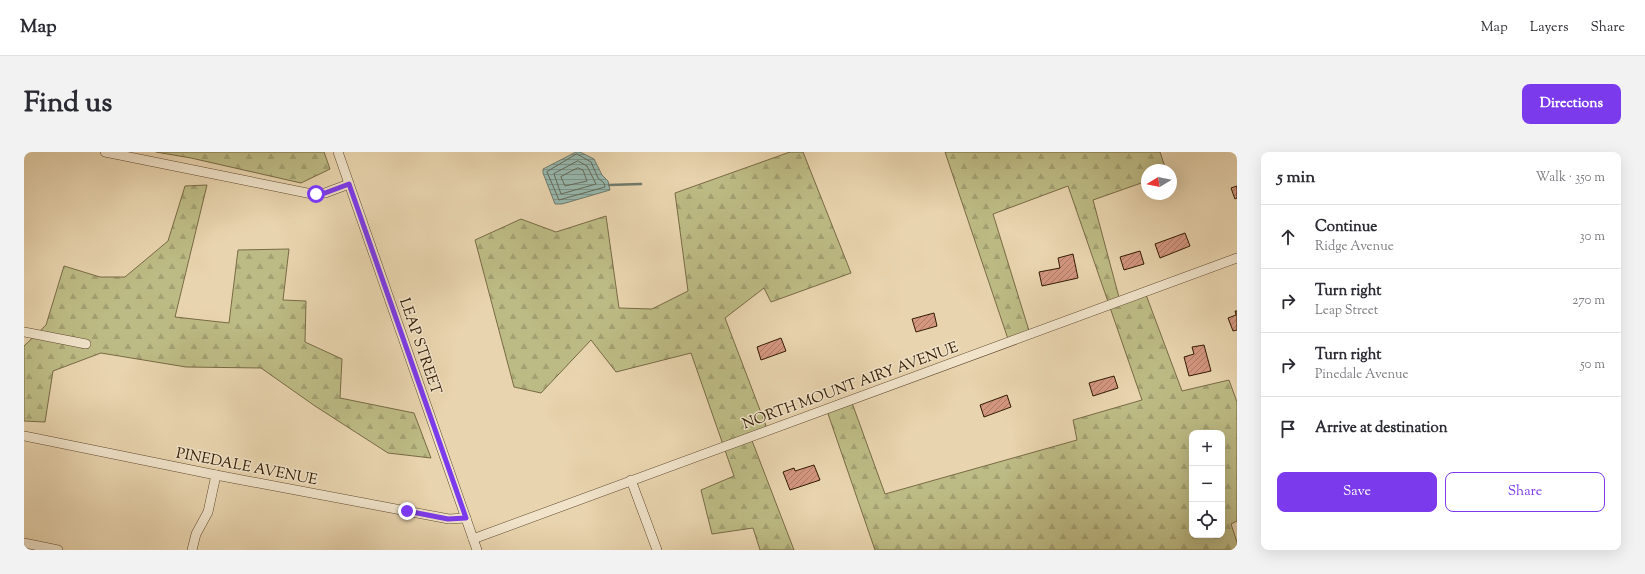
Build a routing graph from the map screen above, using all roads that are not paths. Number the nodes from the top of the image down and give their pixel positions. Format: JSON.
{"nodes":[{"id":1,"x":105,"y":152,"type":"edge"},
{"id":2,"x":338,"y":152,"type":"edge"},
{"id":3,"x":349,"y":184,"type":"junction"},
{"id":4,"x":1237,"y":258,"type":"edge"},
{"id":5,"x":24,"y":332,"type":"edge"},
{"id":6,"x":86,"y":344,"type":"dead end"},
{"id":7,"x":24,"y":436,"type":"edge"},
{"id":8,"x":216,"y":475,"type":"junction"},
{"id":9,"x":631,"y":480,"type":"junction"},
{"id":10,"x":466,"y":518,"type":"junction"},
{"id":11,"x":473,"y":539,"type":"junction"},
{"id":12,"x":24,"y":543,"type":"edge"},
{"id":13,"x":58,"y":550,"type":"edge"},
{"id":14,"x":192,"y":550,"type":"edge"},
{"id":15,"x":477,"y":550,"type":"edge"},
{"id":16,"x":657,"y":550,"type":"edge"}],
"edges":[{"from":1,"to":3,"type":"street"},
{"from":2,"to":3,"type":"street","name":"LEAP STREET"},
{"from":3,"to":10,"type":"street","name":"LEAP STREET"},
{"from":4,"to":9,"type":"street","name":"NORTH MOUNT AIRY AVENUE"},
{"from":5,"to":6,"type":"street"},
{"from":7,"to":8,"type":"street","name":"PINEDALE AVENUE"},
{"from":8,"to":10,"type":"street","name":"PINEDALE AVENUE"},
{"from":8,"to":14,"type":"street"},
{"from":9,"to":11,"type":"street","name":"NORTH MOUNT AIRY AVENUE"},
{"from":9,"to":16,"type":"street"},
{"from":10,"to":11,"type":"street","name":"LEAP STREET"},
{"from":11,"to":15,"type":"street","name":"LEAP STREET"},
{"from":12,"to":13,"type":"street"}]}
